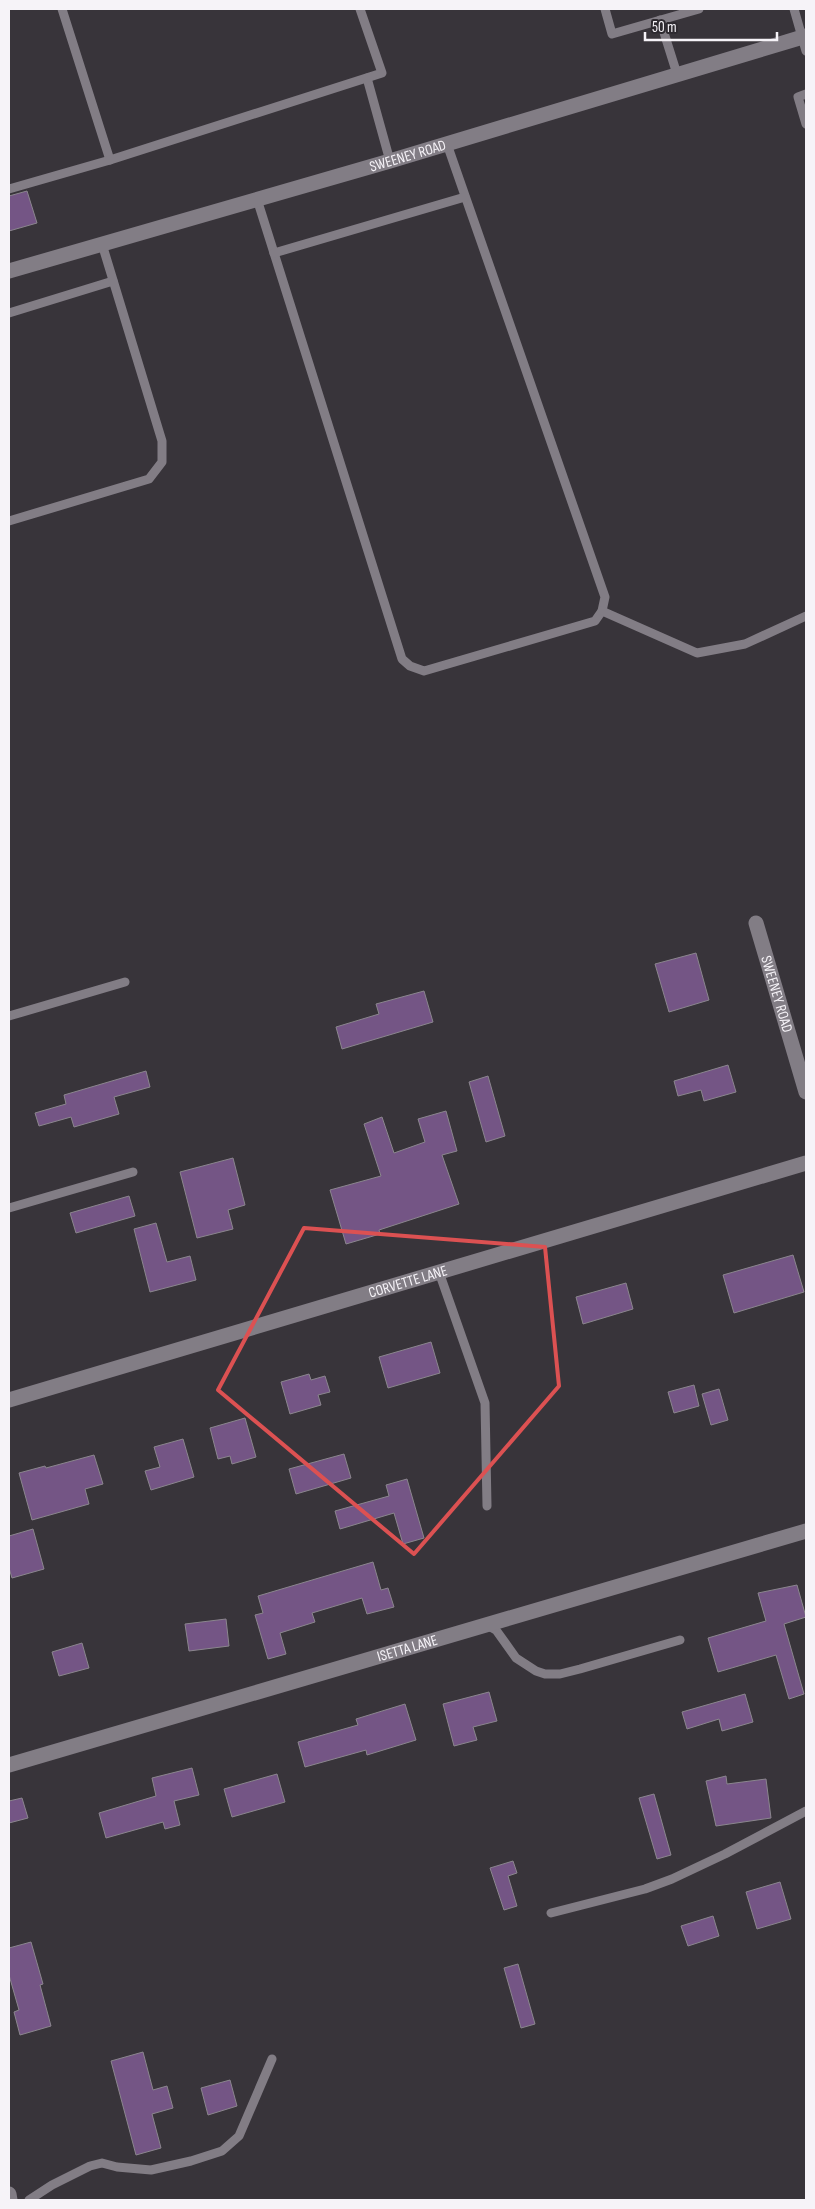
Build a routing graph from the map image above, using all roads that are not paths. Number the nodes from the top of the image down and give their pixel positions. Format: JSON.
{"nodes":[{"id":1,"x":62,"y":9,"type":"edge"},
{"id":2,"x":360,"y":9,"type":"edge"},
{"id":3,"x":605,"y":9,"type":"edge"},
{"id":4,"x":699,"y":9,"type":"edge"},
{"id":5,"x":794,"y":9,"type":"edge"},
{"id":6,"x":660,"y":20,"type":"junction"},
{"id":7,"x":805,"y":41,"type":"edge"},
{"id":8,"x":677,"y":74,"type":"junction"},
{"id":9,"x":367,"y":78,"type":"junction"},
{"id":10,"x":806,"y":94,"type":"edge"},
{"id":11,"x":806,"y":124,"type":"edge"},
{"id":12,"x":447,"y":144,"type":"junction"},
{"id":13,"x":110,"y":160,"type":"junction"},
{"id":14,"x":390,"y":161,"type":"junction"},
{"id":15,"x":9,"y":190,"type":"edge"},
{"id":16,"x":465,"y":197,"type":"junction"},
{"id":17,"x":257,"y":200,"type":"junction"},
{"id":18,"x":102,"y":244,"type":"junction"},
{"id":19,"x":274,"y":254,"type":"junction"},
{"id":20,"x":9,"y":271,"type":"edge"},
{"id":21,"x":113,"y":281,"type":"junction"},
{"id":22,"x":9,"y":313,"type":"edge"},
{"id":23,"x":9,"y":521,"type":"edge"},
{"id":24,"x":602,"y":611,"type":"junction"},
{"id":25,"x":806,"y":616,"type":"edge"},
{"id":26,"x":756,"y":923,"type":"dead end"},
{"id":27,"x":125,"y":982,"type":"dead end"},
{"id":28,"x":9,"y":1016,"type":"edge"},
{"id":29,"x":803,"y":1072,"type":"edge"},
{"id":30,"x":806,"y":1092,"type":"edge"},
{"id":31,"x":806,"y":1163,"type":"edge"},
{"id":32,"x":133,"y":1172,"type":"dead end"},
{"id":33,"x":9,"y":1208,"type":"edge"},
{"id":34,"x":439,"y":1272,"type":"junction"},
{"id":35,"x":9,"y":1400,"type":"edge"},
{"id":36,"x":487,"y":1506,"type":"dead end"},
{"id":37,"x":806,"y":1531,"type":"edge"},
{"id":38,"x":488,"y":1625,"type":"junction"},
{"id":39,"x":680,"y":1640,"type":"dead end"},
{"id":40,"x":9,"y":1764,"type":"edge"},
{"id":41,"x":806,"y":1811,"type":"edge"},
{"id":42,"x":551,"y":1914,"type":"dead end"},
{"id":43,"x":272,"y":2059,"type":"dead end"},
{"id":44,"x":9,"y":2194,"type":"edge"},
{"id":45,"x":10,"y":2200,"type":"edge"},
{"id":46,"x":29,"y":2200,"type":"edge"}],
"edges":[{"from":1,"to":13,"type":"lane"},
{"from":2,"to":9,"type":"lane"},
{"from":3,"to":6,"type":"lane"},
{"from":4,"to":6,"type":"lane"},
{"from":5,"to":7,"type":"lane"},
{"from":6,"to":8,"type":"lane"},
{"from":7,"to":8,"type":"street","name":"SWEENEY ROAD"},
{"from":8,"to":12,"type":"street","name":"SWEENEY ROAD"},
{"from":9,"to":13,"type":"lane"},
{"from":9,"to":14,"type":"lane"},
{"from":10,"to":11,"type":"lane"},
{"from":12,"to":14,"type":"street","name":"SWEENEY ROAD"},
{"from":12,"to":16,"type":"lane"},
{"from":13,"to":15,"type":"lane"},
{"from":14,"to":17,"type":"street","name":"SWEENEY ROAD"},
{"from":16,"to":19,"type":"lane"},
{"from":16,"to":24,"type":"lane"},
{"from":17,"to":18,"type":"street","name":"SWEENEY ROAD"},
{"from":17,"to":19,"type":"lane"},
{"from":18,"to":20,"type":"street","name":"SWEENEY ROAD"},
{"from":18,"to":21,"type":"lane"},
{"from":19,"to":24,"type":"lane"},
{"from":21,"to":22,"type":"lane"},
{"from":21,"to":23,"type":"lane"},
{"from":24,"to":25,"type":"lane"},
{"from":26,"to":29,"type":"street","name":"SWEENEY ROAD"},
{"from":27,"to":28,"type":"lane"},
{"from":29,"to":30,"type":"street","name":"SWEENEY ROAD"},
{"from":31,"to":34,"type":"street","name":"CORVETTE LANE"},
{"from":32,"to":33,"type":"lane"},
{"from":34,"to":35,"type":"street","name":"CORVETTE LANE"},
{"from":34,"to":36,"type":"lane"},
{"from":37,"to":38,"type":"street","name":"ISETTA LANE"},
{"from":38,"to":39,"type":"lane"},
{"from":38,"to":40,"type":"street","name":"ISETTA LANE"},
{"from":41,"to":42,"type":"lane"},
{"from":43,"to":46,"type":"lane"},
{"from":44,"to":45,"type":"street"}]}
